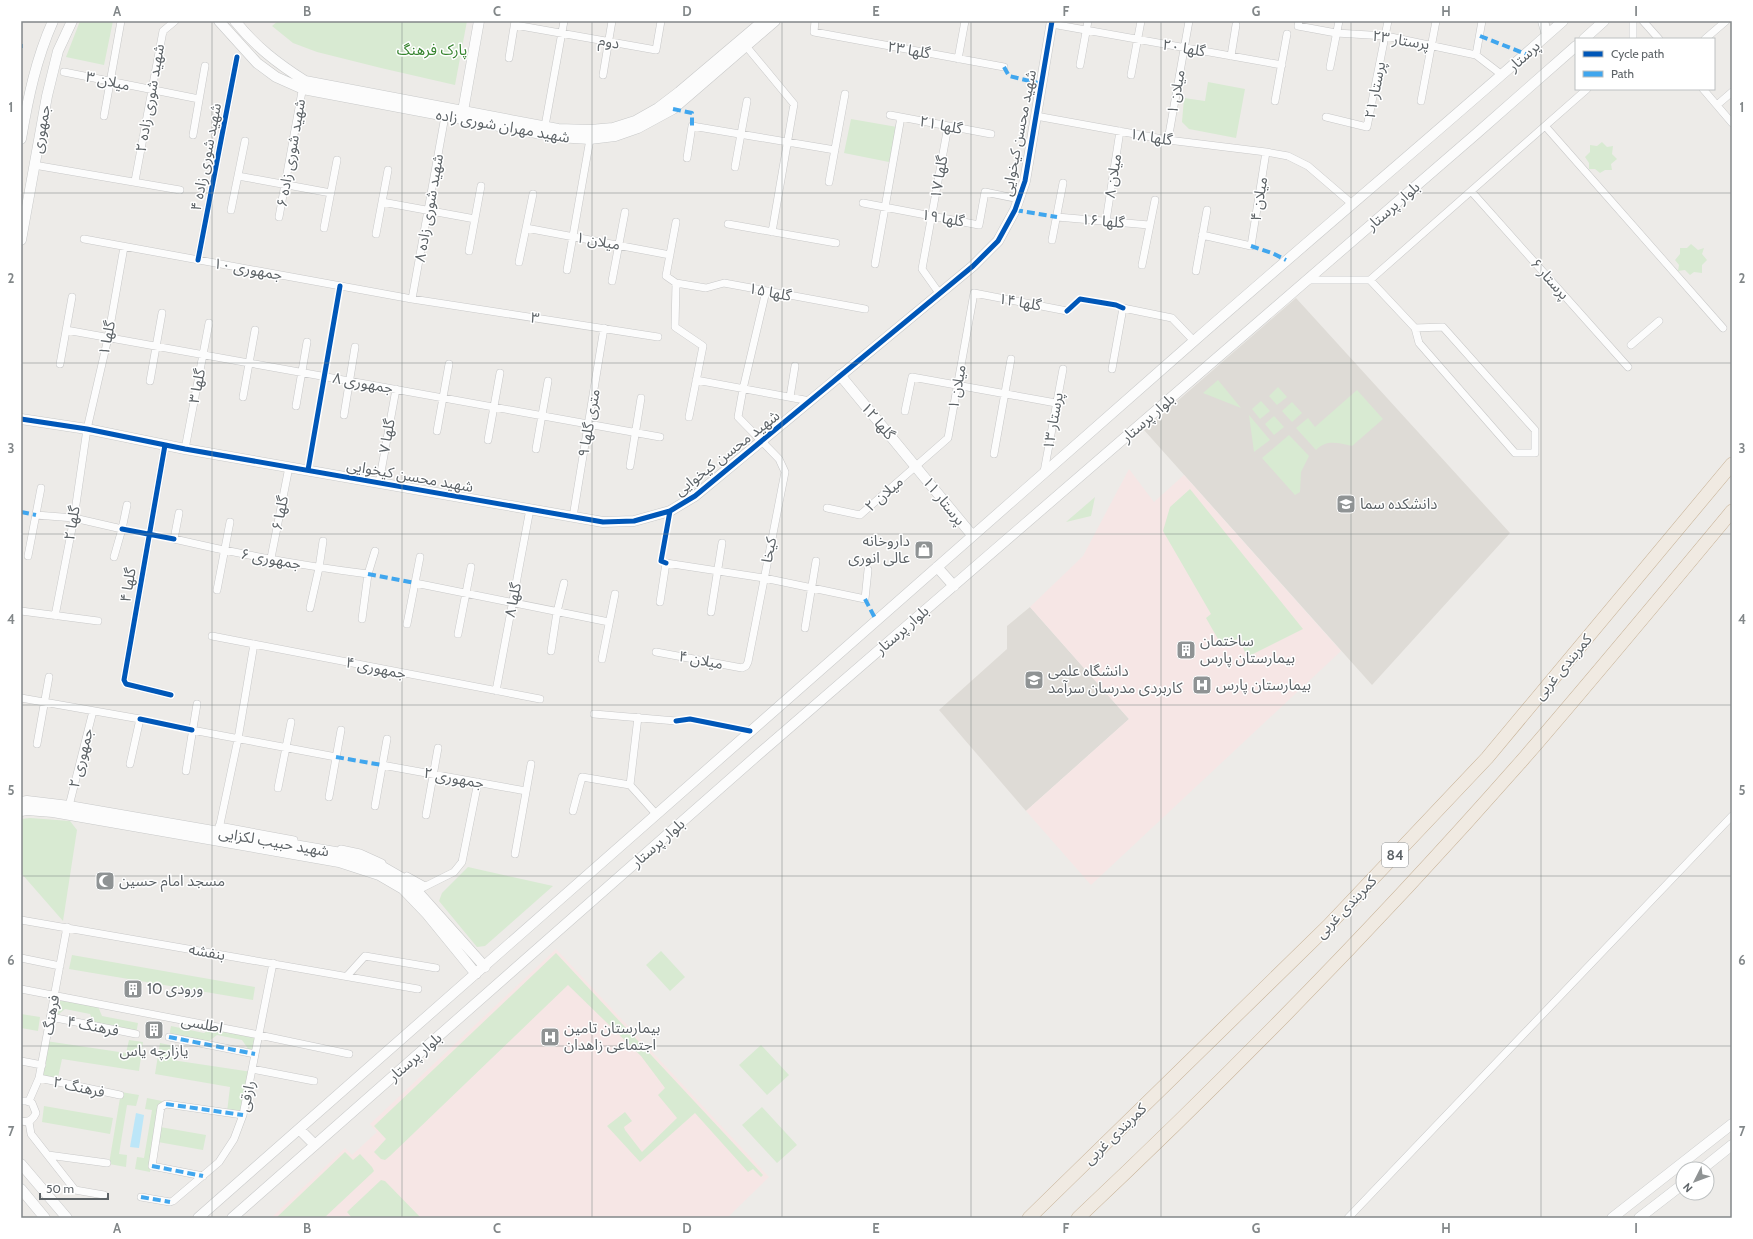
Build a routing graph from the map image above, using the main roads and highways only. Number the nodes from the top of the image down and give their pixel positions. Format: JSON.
{"nodes":[{"id":1,"x":52,"y":21,"type":"edge"},
{"id":2,"x":72,"y":21,"type":"edge"},
{"id":3,"x":219,"y":21,"type":"edge"},
{"id":4,"x":235,"y":21,"type":"edge"},
{"id":5,"x":479,"y":21,"type":"edge"},
{"id":6,"x":763,"y":21,"type":"edge"},
{"id":7,"x":775,"y":21,"type":"edge"},
{"id":8,"x":1543,"y":21,"type":"edge"},
{"id":9,"x":1563,"y":21,"type":"edge"},
{"id":10,"x":1604,"y":21,"type":"edge"},
{"id":11,"x":1052,"y":22,"type":"edge"},
{"id":12,"x":1547,"y":35,"type":"junction"},
{"id":13,"x":1585,"y":38,"type":"edge"},
{"id":14,"x":1575,"y":47,"type":"edge"},
{"id":15,"x":1502,"y":75,"type":"joint"},
{"id":16,"x":304,"y":85,"type":"junction"},
{"id":17,"x":463,"y":111,"type":"junction"},
{"id":18,"x":545,"y":130,"type":"junction"},
{"id":19,"x":21,"y":139,"type":"edge"},
{"id":20,"x":24,"y":211,"type":"edge"},
{"id":21,"x":21,"y":240,"type":"edge"},
{"id":22,"x":840,"y":375,"type":"junction"},
{"id":23,"x":21,"y":419,"type":"edge"},
{"id":24,"x":1732,"y":464,"type":"edge"},
{"id":25,"x":916,"y":467,"type":"joint"},
{"id":26,"x":1732,"y":511,"type":"edge"},
{"id":27,"x":972,"y":535,"type":"junction"},
{"id":28,"x":937,"y":567,"type":"junction"},
{"id":29,"x":954,"y":586,"type":"junction"},
{"id":30,"x":21,"y":802,"type":"edge"},
{"id":31,"x":21,"y":811,"type":"edge"},
{"id":32,"x":84,"y":813,"type":"junction"},
{"id":33,"x":418,"y":891,"type":"junction"},
{"id":34,"x":485,"y":967,"type":"junction"},
{"id":35,"x":476,"y":974,"type":"junction"},
{"id":36,"x":1732,"y":1124,"type":"edge"},
{"id":37,"x":299,"y":1129,"type":"junction"},
{"id":38,"x":315,"y":1145,"type":"junction"},
{"id":39,"x":1732,"y":1145,"type":"edge"},
{"id":40,"x":1712,"y":1161,"type":"edge"},
{"id":41,"x":21,"y":1164,"type":"edge"},
{"id":42,"x":21,"y":1189,"type":"edge"},
{"id":43,"x":1675,"y":1190,"type":"edge"},
{"id":44,"x":46,"y":1218,"type":"edge"},
{"id":45,"x":67,"y":1218,"type":"edge"},
{"id":46,"x":198,"y":1218,"type":"edge"},
{"id":47,"x":232,"y":1218,"type":"edge"},
{"id":48,"x":1029,"y":1218,"type":"edge"},
{"id":49,"x":1078,"y":1218,"type":"edge"},
{"id":50,"x":1612,"y":1218,"type":"edge"},
{"id":51,"x":1639,"y":1218,"type":"edge"}],
"edges":[{"from":1,"to":19,"type":"main road","name":"جمهوری"},
{"from":2,"to":20,"type":"main road","name":"جمهوری"},
{"from":3,"to":16,"type":"main road","name":"شهید مهران شوری زاده"},
{"from":4,"to":16,"type":"main road","name":"شهید مهران شوری زاده"},
{"from":5,"to":17,"type":"main road"},
{"from":6,"to":18,"type":"main road","name":"شهید مهران شوری زاده"},
{"from":7,"to":18,"type":"main road","name":"شهید مهران شوری زاده"},
{"from":8,"to":12,"type":"main road"},
{"from":9,"to":12,"type":"main road","name":"پرستار"},
{"from":10,"to":13,"type":"main road"},
{"from":11,"to":22,"type":"main road","name":"شهید محسن کیخوایی"},
{"from":12,"to":15,"type":"main road","name":"پرستار"},
{"from":14,"to":29,"type":"main road","name":"بلوار پرستار"},
{"from":15,"to":27,"type":"main road","name":"بلوار پرستار"},
{"from":16,"to":17,"type":"main road","name":"شهید مهران شوری زاده"},
{"from":16,"to":18,"type":"main road","name":"شهید مهران شوری زاده"},
{"from":17,"to":18,"type":"main road","name":"شهید مهران شوری زاده"},
{"from":20,"to":21,"type":"main road","name":"جمهوری"},
{"from":22,"to":23,"type":"main road","name":"شهید محسن کیخوایی"},
{"from":22,"to":25,"type":"main road","name":"گلها ۱۲"},
{"from":24,"to":48,"type":"highway","name":"کمربندی غربی","number":"84"},
{"from":25,"to":27,"type":"main road","name":"پرستار ۱۱"},
{"from":26,"to":49,"type":"highway","name":"کمربندی غربی","number":"84"},
{"from":27,"to":28,"type":"main road","name":"بلوار پرستار"},
{"from":28,"to":29,"type":"main road"},
{"from":28,"to":34,"type":"main road","name":"بلوار پرستار"},
{"from":29,"to":38,"type":"main road","name":"بلوار پرستار"},
{"from":30,"to":32,"type":"main road","name":"شهید حبیب لکزایی"},
{"from":31,"to":32,"type":"main road","name":"شهید حبیب لکزایی"},
{"from":32,"to":33,"type":"main road","name":"شهید حبیب لکزایی"},
{"from":33,"to":34,"type":"main road","name":"شهید حبیب لکزایی"},
{"from":33,"to":35,"type":"main road","name":"شهید حبیب لکزایی"},
{"from":34,"to":35,"type":"main road","name":"بلوار پرستار"},
{"from":35,"to":37,"type":"main road","name":"بلوار پرستار"},
{"from":36,"to":50,"type":"main road"},
{"from":37,"to":38,"type":"main road"},
{"from":37,"to":46,"type":"main road","name":"بلوار پرستار"},
{"from":38,"to":47,"type":"main road","name":"بلوار پرستار"},
{"from":39,"to":40,"type":"main road"},
{"from":41,"to":45,"type":"main road"},
{"from":42,"to":44,"type":"main road"},
{"from":43,"to":51,"type":"main road"}]}
